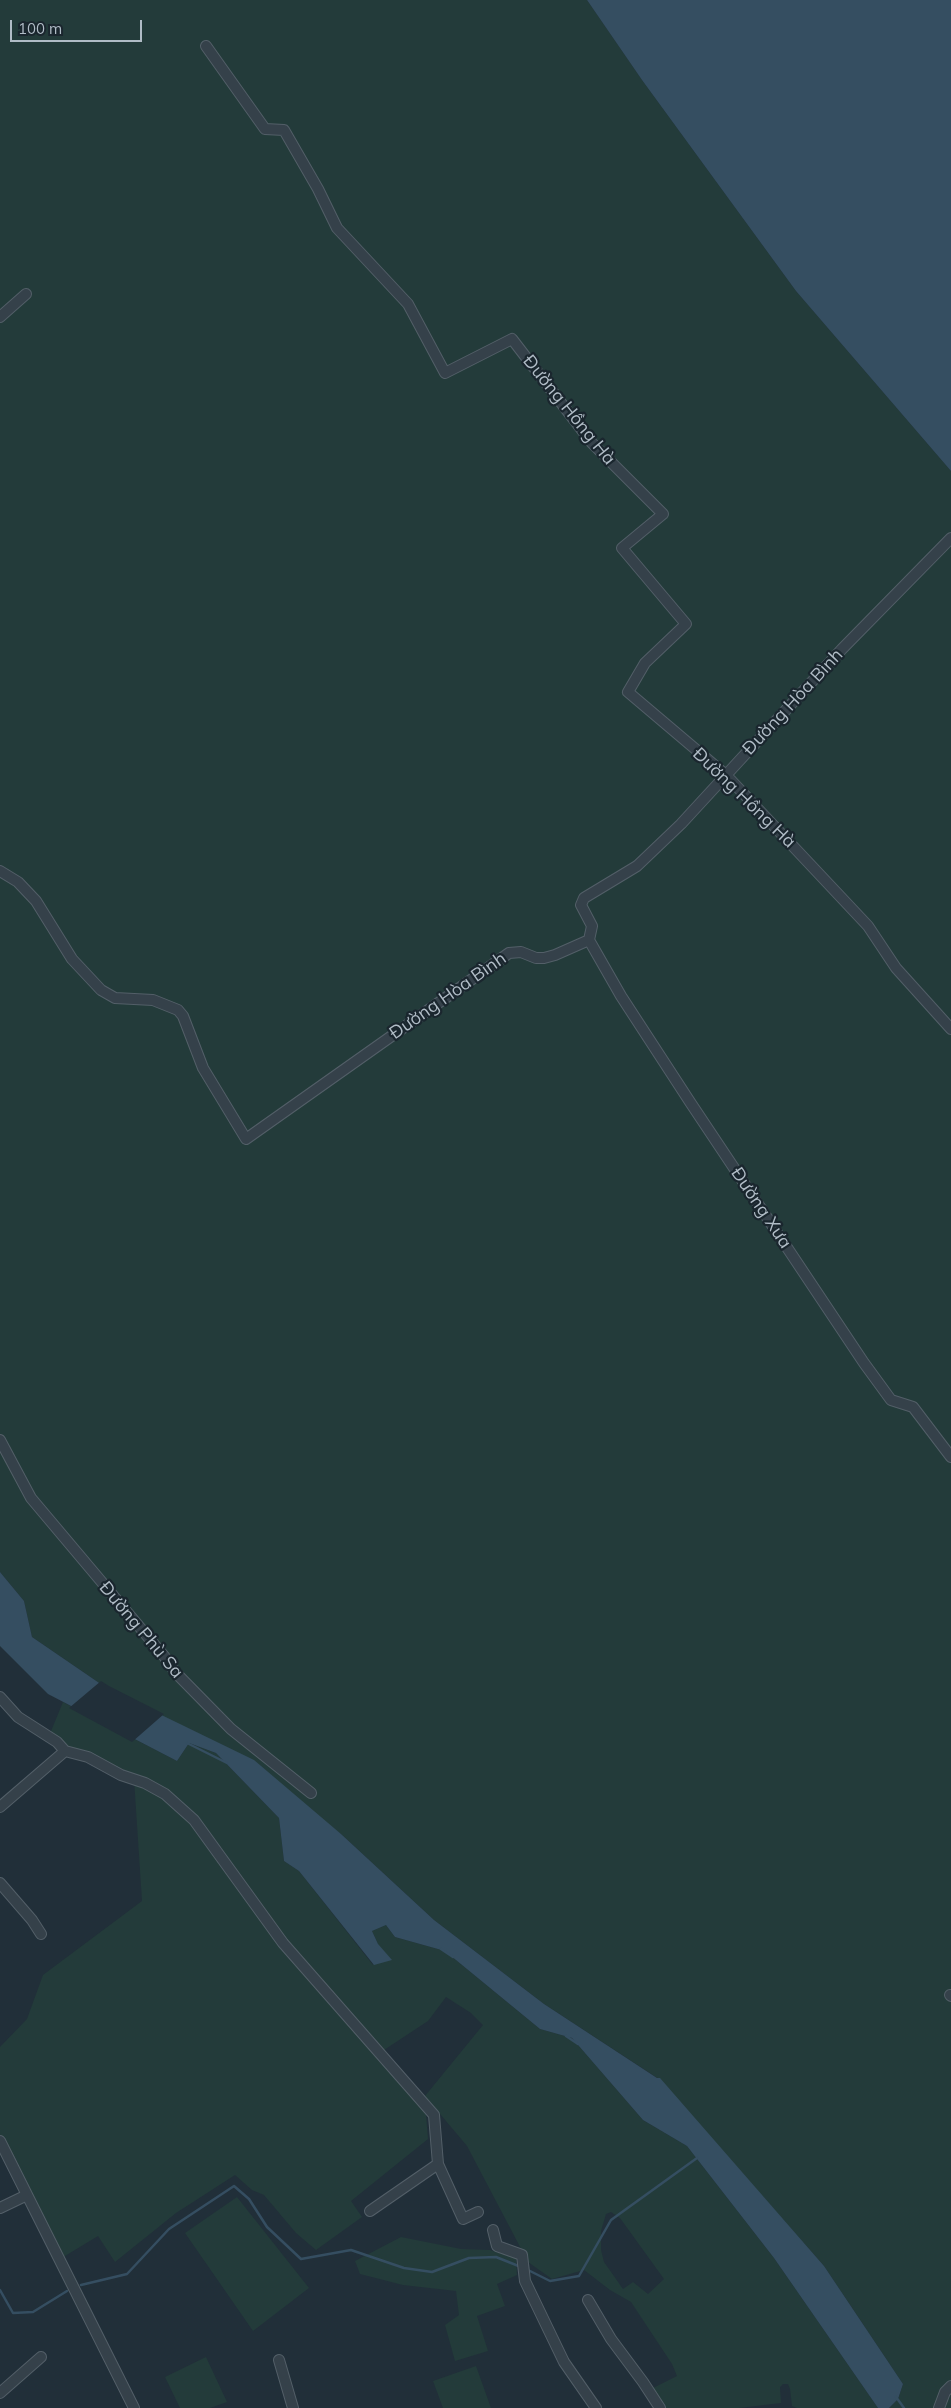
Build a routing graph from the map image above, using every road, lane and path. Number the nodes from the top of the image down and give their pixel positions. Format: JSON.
{"nodes":[{"id":1,"x":206,"y":46,"type":"dead end"},
{"id":2,"x":26,"y":294,"type":"dead end"},
{"id":3,"x":0,"y":317,"type":"edge"},
{"id":4,"x":951,"y":538,"type":"edge"},
{"id":5,"x":726,"y":775,"type":"junction"},
{"id":6,"x":0,"y":872,"type":"edge"},
{"id":7,"x":590,"y":940,"type":"junction"},
{"id":8,"x":951,"y":1029,"type":"edge"},
{"id":9,"x":0,"y":1440,"type":"edge"},
{"id":10,"x":951,"y":1457,"type":"edge"},
{"id":11,"x":0,"y":1697,"type":"edge"},
{"id":12,"x":65,"y":1751,"type":"junction"},
{"id":13,"x":311,"y":1794,"type":"dead end"},
{"id":14,"x":0,"y":1807,"type":"edge"},
{"id":15,"x":0,"y":1883,"type":"edge"},
{"id":16,"x":41,"y":1934,"type":"dead end"},
{"id":17,"x":0,"y":2140,"type":"edge"},
{"id":18,"x":3,"y":2155,"type":"edge"},
{"id":19,"x":438,"y":2164,"type":"junction"},
{"id":20,"x":27,"y":2195,"type":"junction"},
{"id":21,"x":0,"y":2208,"type":"edge"},
{"id":22,"x":370,"y":2211,"type":"dead end"},
{"id":23,"x":478,"y":2212,"type":"dead end"},
{"id":24,"x":492,"y":2230,"type":"dead end"},
{"id":25,"x":588,"y":2300,"type":"dead end"},
{"id":26,"x":41,"y":2357,"type":"dead end"},
{"id":27,"x":279,"y":2360,"type":"dead end"},
{"id":28,"x":951,"y":2386,"type":"edge"},
{"id":29,"x":0,"y":2393,"type":"edge"},
{"id":30,"x":134,"y":2408,"type":"edge"},
{"id":31,"x":293,"y":2408,"type":"edge"},
{"id":32,"x":596,"y":2408,"type":"edge"},
{"id":33,"x":660,"y":2408,"type":"edge"},
{"id":34,"x":939,"y":2408,"type":"edge"}],
"edges":[{"from":1,"to":5,"type":"street","name":"Đường Hồng Hà"},
{"from":2,"to":3,"type":"street"},
{"from":4,"to":5,"type":"street","name":"Đường Hòa Bình"},
{"from":5,"to":7,"type":"street","name":"Đường Hòa Bình"},
{"from":5,"to":8,"type":"street","name":"Đường Hồng Hà"},
{"from":6,"to":7,"type":"street","name":"Đường Hòa Bình"},
{"from":7,"to":10,"type":"street","name":"Đường Xưa"},
{"from":9,"to":13,"type":"street","name":"Đường Phù Sa"},
{"from":11,"to":12,"type":"street"},
{"from":12,"to":14,"type":"street"},
{"from":12,"to":19,"type":"street"},
{"from":15,"to":16,"type":"street"},
{"from":17,"to":18,"type":"street"},
{"from":18,"to":20,"type":"street"},
{"from":19,"to":22,"type":"street"},
{"from":19,"to":23,"type":"street"},
{"from":20,"to":21,"type":"street"},
{"from":20,"to":30,"type":"street"},
{"from":24,"to":32,"type":"street"},
{"from":25,"to":33,"type":"street"},
{"from":26,"to":29,"type":"street"},
{"from":27,"to":31,"type":"street"},
{"from":28,"to":34,"type":"street"}]}
